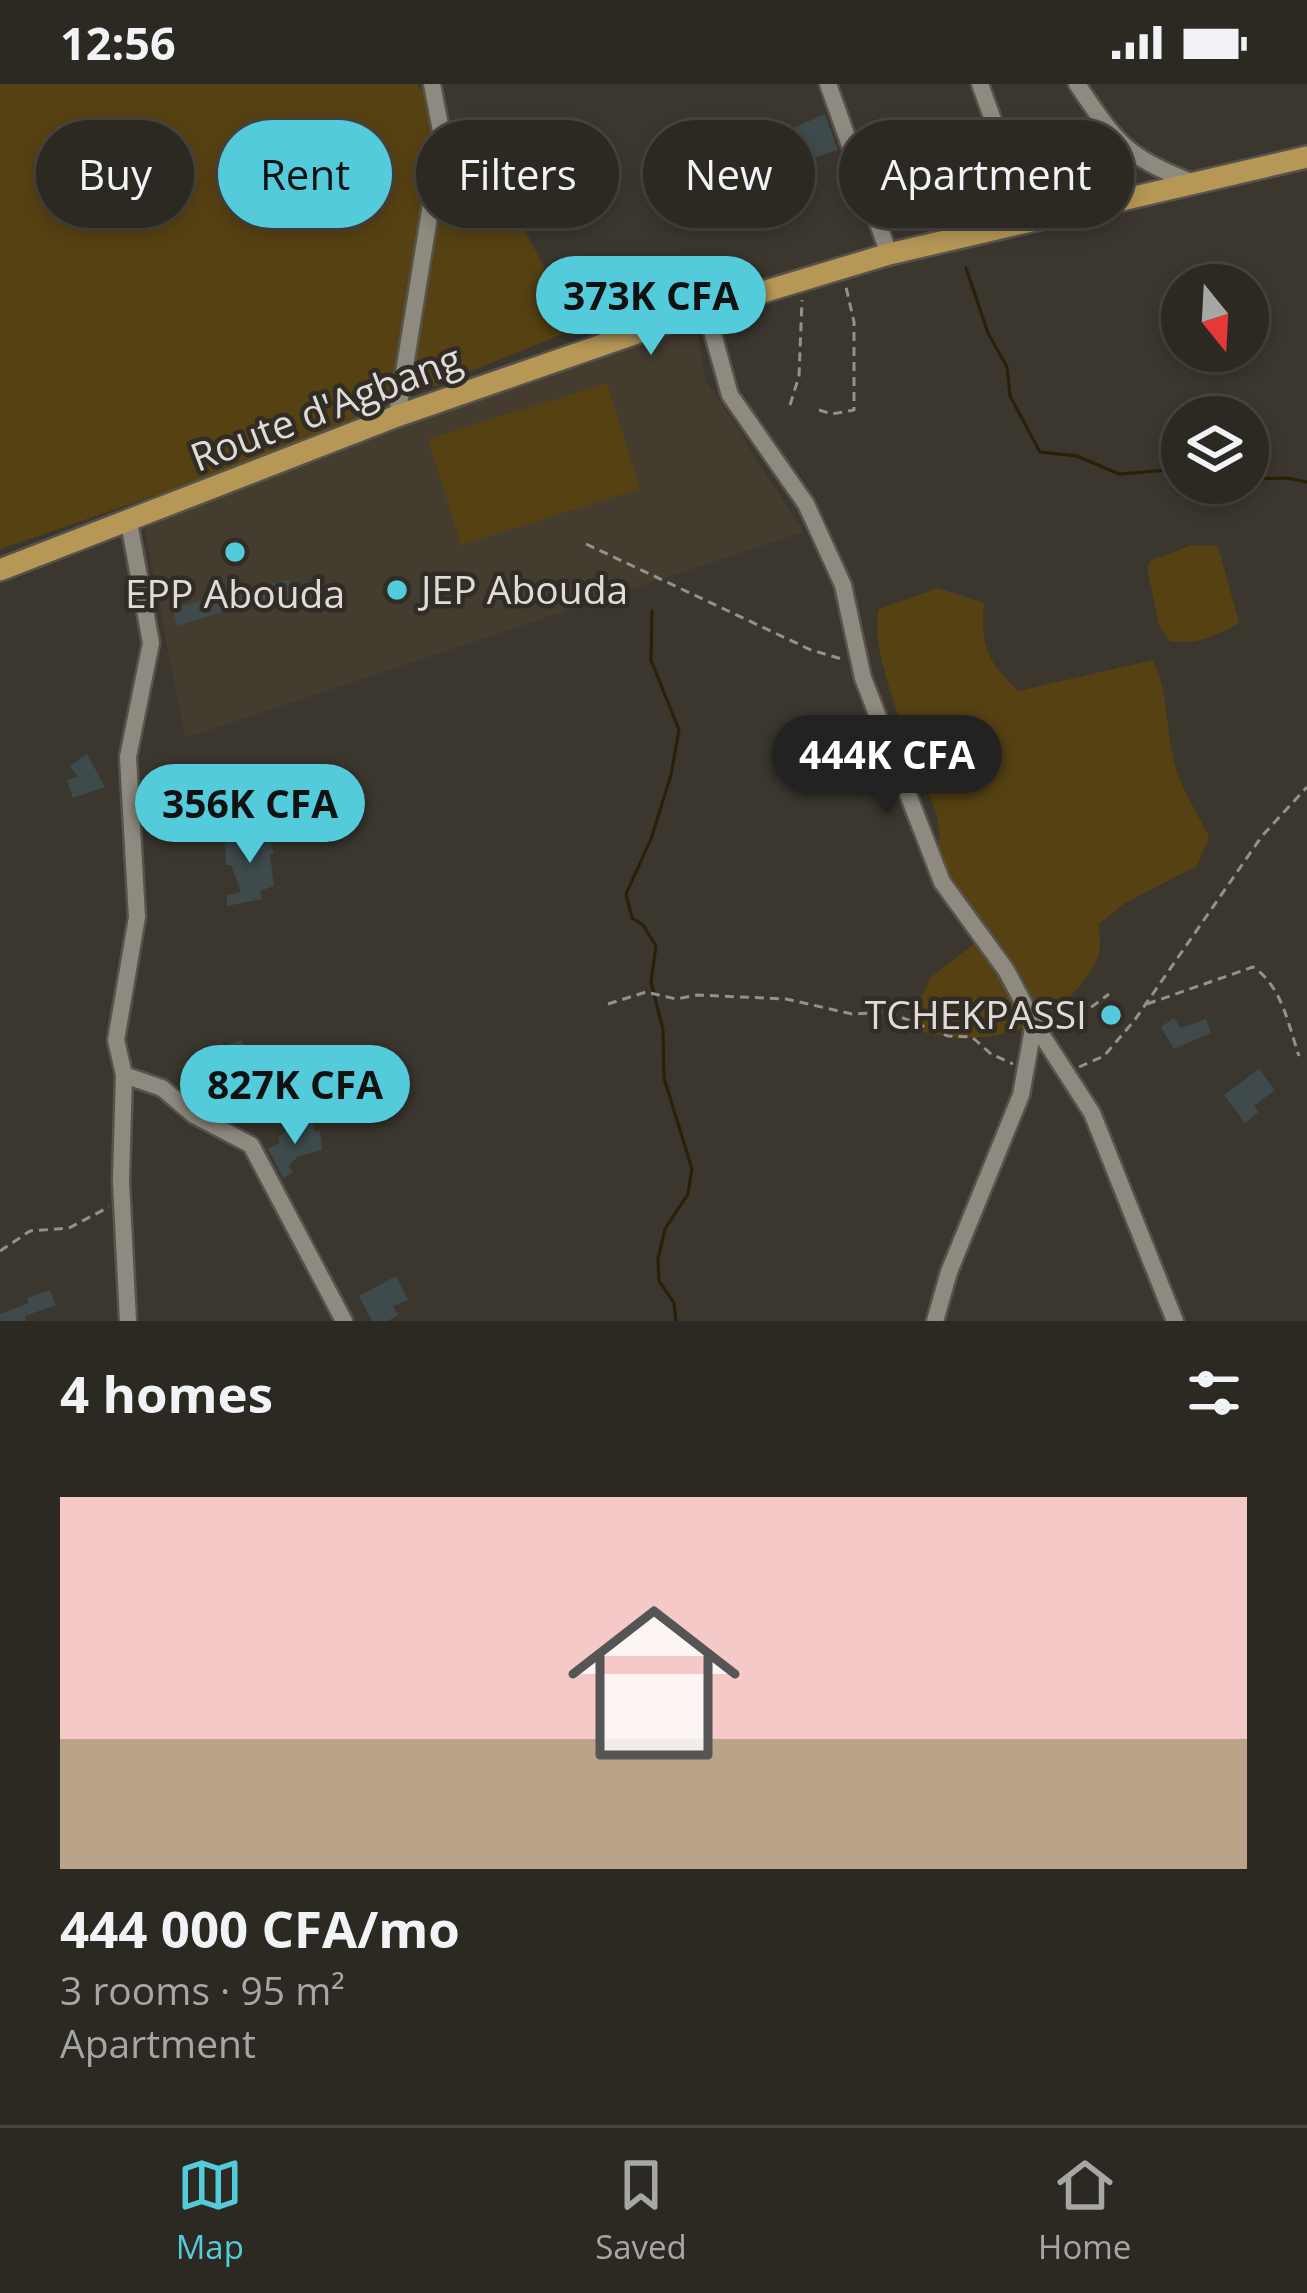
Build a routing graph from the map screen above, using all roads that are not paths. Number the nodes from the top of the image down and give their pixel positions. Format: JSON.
{"nodes":[{"id":1,"x":432,"y":84,"type":"edge"},
{"id":2,"x":829,"y":84,"type":"edge"},
{"id":3,"x":980,"y":84,"type":"edge"},
{"id":4,"x":1078,"y":84,"type":"edge"},
{"id":5,"x":993,"y":120,"type":"edge"},
{"id":6,"x":1307,"y":157,"type":"edge"},
{"id":7,"x":1191,"y":182,"type":"junction"},
{"id":8,"x":1134,"y":196,"type":"edge"},
{"id":9,"x":1004,"y":228,"type":"edge"},
{"id":10,"x":889,"y":254,"type":"junction"},
{"id":11,"x":706,"y":309,"type":"junction"},
{"id":12,"x":398,"y":416,"type":"junction"},
{"id":13,"x":129,"y":522,"type":"junction"},
{"id":14,"x":0,"y":570,"type":"edge"},
{"id":15,"x":1036,"y":1026,"type":"junction"},
{"id":16,"x":124,"y":1075,"type":"junction"},
{"id":17,"x":128,"y":1321,"type":"edge"},
{"id":18,"x":344,"y":1321,"type":"edge"},
{"id":19,"x":935,"y":1321,"type":"edge"},
{"id":20,"x":1174,"y":1321,"type":"edge"}],
"edges":[{"from":1,"to":12,"type":"street"},
{"from":2,"to":10,"type":"street"},
{"from":3,"to":5,"type":"street"},
{"from":4,"to":7,"type":"street"},
{"from":6,"to":7,"type":"main road","name":"Route d'Agbang"},
{"from":7,"to":8,"type":"main road","name":"Route d'Agbang"},
{"from":9,"to":10,"type":"main road","name":"Route d'Agbang"},
{"from":10,"to":11,"type":"main road","name":"Route d'Agbang"},
{"from":11,"to":12,"type":"main road","name":"Route d'Agbang"},
{"from":11,"to":15,"type":"street"},
{"from":12,"to":13,"type":"main road","name":"Route d'Agbang"},
{"from":13,"to":14,"type":"main road","name":"Route d'Agbang"},
{"from":13,"to":16,"type":"street"},
{"from":15,"to":19,"type":"street"},
{"from":15,"to":20,"type":"street"},
{"from":16,"to":17,"type":"street"},
{"from":16,"to":18,"type":"street"}]}
